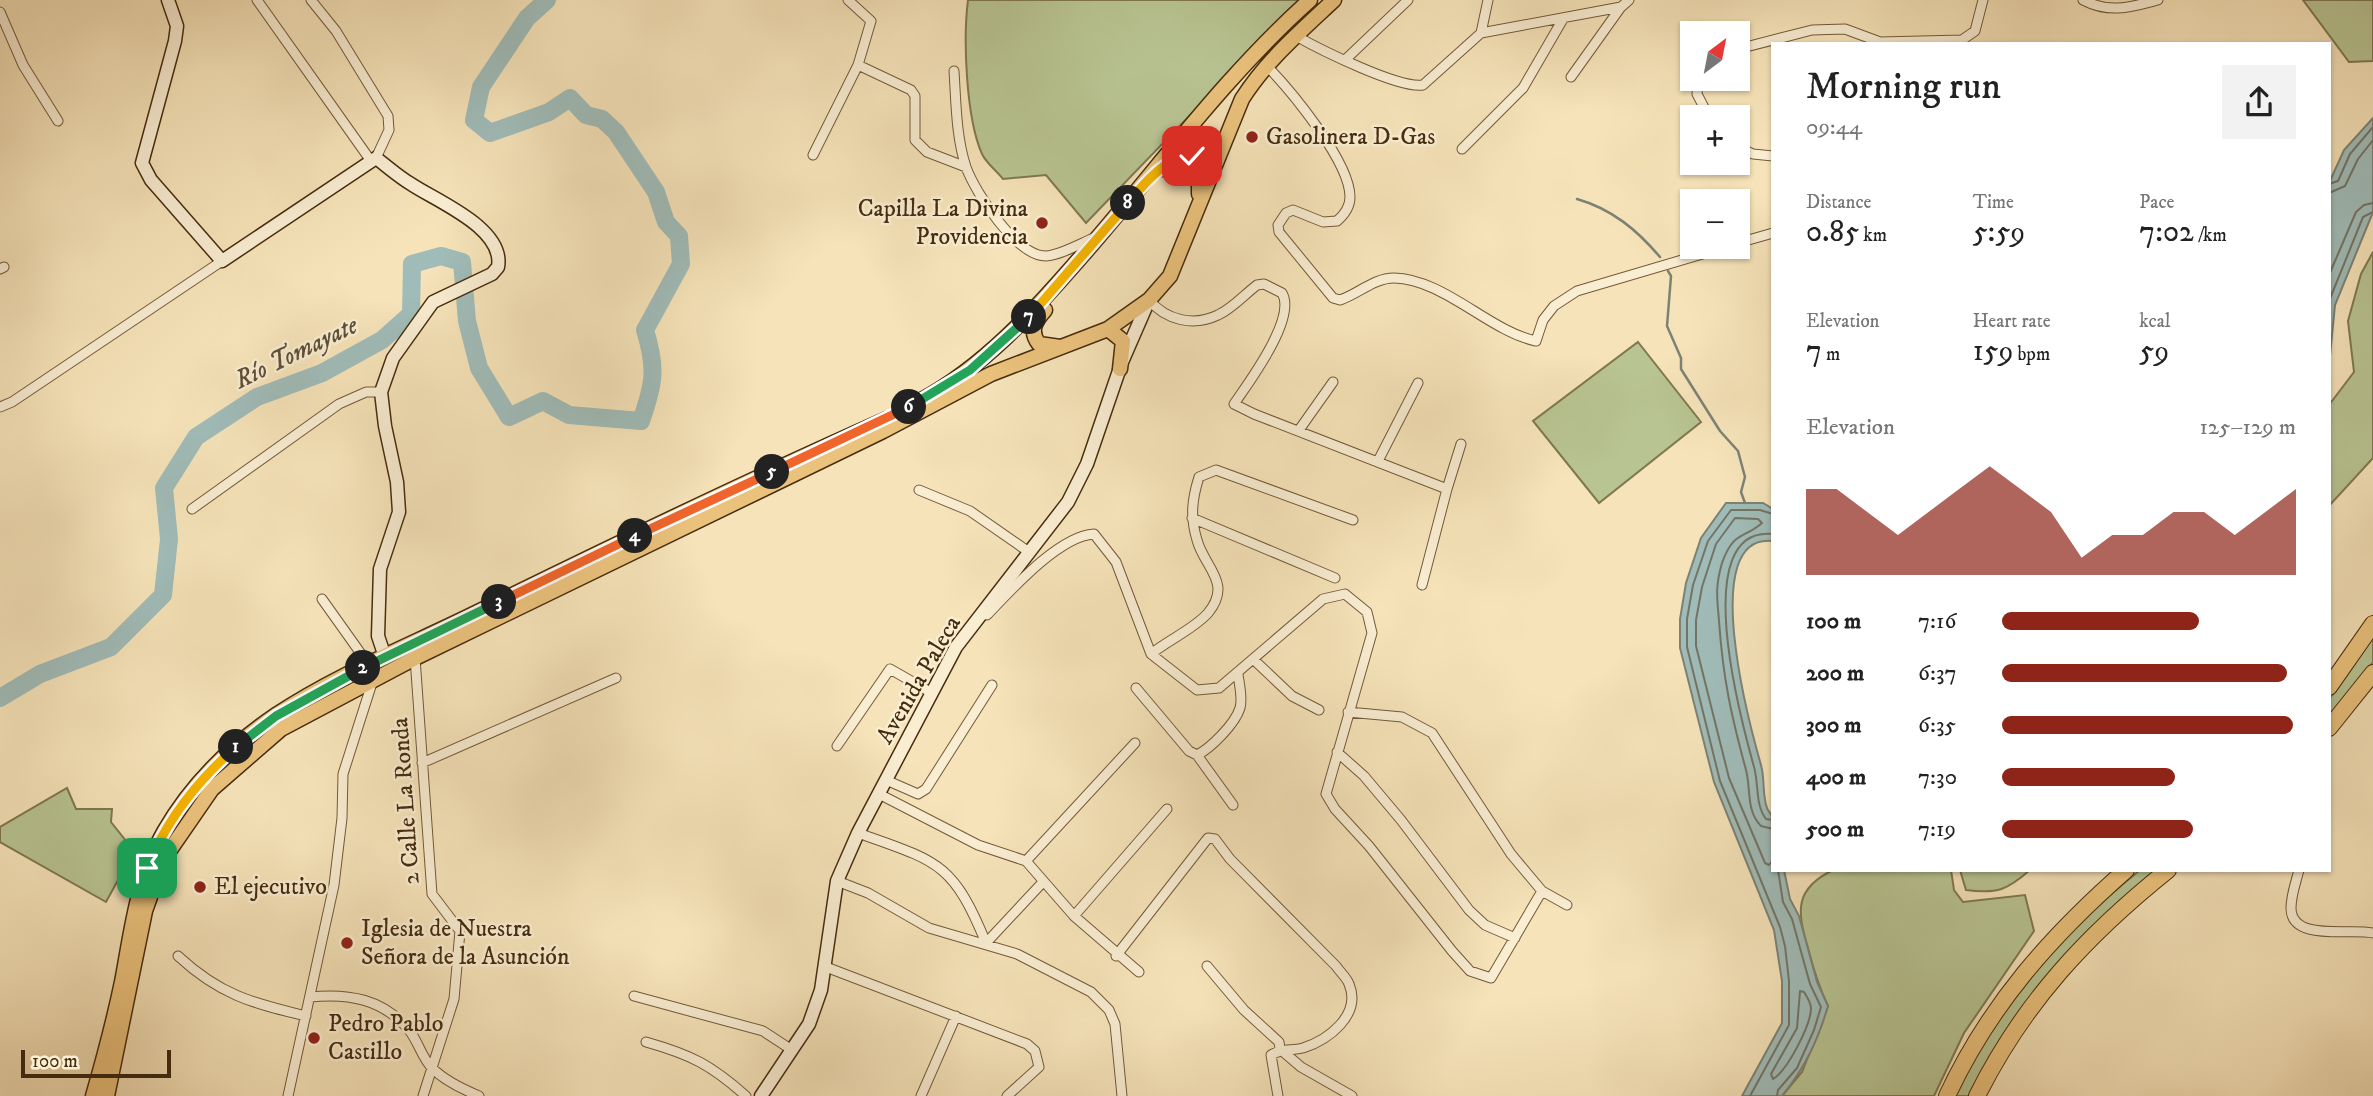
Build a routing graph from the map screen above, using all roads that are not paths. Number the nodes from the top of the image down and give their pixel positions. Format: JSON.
{"nodes":[{"id":1,"x":168,"y":0,"type":"edge"},
{"id":2,"x":257,"y":0,"type":"edge"},
{"id":3,"x":311,"y":0,"type":"edge"},
{"id":4,"x":848,"y":0,"type":"edge"},
{"id":5,"x":1310,"y":0,"type":"edge"},
{"id":6,"x":1334,"y":0,"type":"edge"},
{"id":7,"x":1408,"y":0,"type":"edge"},
{"id":8,"x":1488,"y":0,"type":"edge"},
{"id":9,"x":1983,"y":0,"type":"edge"},
{"id":10,"x":2083,"y":0,"type":"edge"},
{"id":11,"x":2158,"y":0,"type":"edge"},
{"id":12,"x":1625,"y":3,"type":"edge"},
{"id":13,"x":0,"y":12,"type":"edge"},
{"id":14,"x":1563,"y":19,"type":"junction"},
{"id":15,"x":1482,"y":33,"type":"junction"},
{"id":16,"x":1296,"y":36,"type":"junction"},
{"id":17,"x":1750,"y":46,"type":"edge"},
{"id":18,"x":1346,"y":58,"type":"junction"},
{"id":19,"x":858,"y":65,"type":"junction"},
{"id":20,"x":1268,"y":67,"type":"junction"},
{"id":21,"x":954,"y":71,"type":"dead end"},
{"id":22,"x":1571,"y":77,"type":"dead end"},
{"id":23,"x":58,"y":121,"type":"dead end"},
{"id":24,"x":1462,"y":149,"type":"dead end"},
{"id":25,"x":1750,"y":152,"type":"edge"},
{"id":26,"x":813,"y":155,"type":"dead end"},
{"id":27,"x":1771,"y":156,"type":"edge"},
{"id":28,"x":374,"y":159,"type":"junction"},
{"id":29,"x":966,"y":167,"type":"junction"},
{"id":30,"x":1139,"y":189,"type":"junction"},
{"id":31,"x":1199,"y":206,"type":"junction"},
{"id":32,"x":1123,"y":209,"type":"junction"},
{"id":33,"x":1771,"y":234,"type":"edge"},
{"id":34,"x":1101,"y":235,"type":"junction"},
{"id":35,"x":1750,"y":240,"type":"edge"},
{"id":36,"x":1685,"y":259,"type":"edge"},
{"id":37,"x":222,"y":261,"type":"junction"},
{"id":38,"x":1149,"y":300,"type":"junction"},
{"id":39,"x":1108,"y":330,"type":"junction"},
{"id":40,"x":1062,"y":347,"type":"junction"},
{"id":41,"x":1120,"y":369,"type":"junction"},
{"id":42,"x":1333,"y":382,"type":"dead end"},
{"id":43,"x":1418,"y":383,"type":"dead end"},
{"id":44,"x":381,"y":392,"type":"junction"},
{"id":45,"x":0,"y":407,"type":"edge"},
{"id":46,"x":1299,"y":430,"type":"junction"},
{"id":47,"x":1461,"y":443,"type":"dead end"},
{"id":48,"x":1378,"y":461,"type":"junction"},
{"id":49,"x":1447,"y":489,"type":"junction"},
{"id":50,"x":919,"y":490,"type":"dead end"},
{"id":51,"x":192,"y":509,"type":"dead end"},
{"id":52,"x":1192,"y":518,"type":"junction"},
{"id":53,"x":1353,"y":520,"type":"dead end"},
{"id":54,"x":1029,"y":552,"type":"junction"},
{"id":55,"x":1335,"y":578,"type":"dead end"},
{"id":56,"x":1422,"y":585,"type":"dead end"},
{"id":57,"x":322,"y":599,"type":"dead end"},
{"id":58,"x":2373,"y":624,"type":"edge"},
{"id":59,"x":956,"y":647,"type":"junction"},
{"id":60,"x":1151,"y":654,"type":"junction"},
{"id":61,"x":385,"y":657,"type":"junction"},
{"id":62,"x":415,"y":658,"type":"junction"},
{"id":63,"x":1253,"y":659,"type":"junction"},
{"id":64,"x":371,"y":672,"type":"junction"},
{"id":65,"x":2373,"y":673,"type":"edge"},
{"id":66,"x":1238,"y":674,"type":"junction"},
{"id":67,"x":616,"y":678,"type":"dead end"},
{"id":68,"x":2331,"y":684,"type":"edge"},
{"id":69,"x":992,"y":685,"type":"dead end"},
{"id":70,"x":1136,"y":688,"type":"dead end"},
{"id":71,"x":932,"y":693,"type":"junction"},
{"id":72,"x":1319,"y":710,"type":"dead end"},
{"id":73,"x":1349,"y":712,"type":"junction"},
{"id":74,"x":2331,"y":726,"type":"edge"},
{"id":75,"x":1135,"y":743,"type":"dead end"},
{"id":76,"x":837,"y":746,"type":"dead end"},
{"id":77,"x":1337,"y":752,"type":"junction"},
{"id":78,"x":1197,"y":755,"type":"junction"},
{"id":79,"x":422,"y":763,"type":"junction"},
{"id":80,"x":886,"y":780,"type":"junction"},
{"id":81,"x":879,"y":794,"type":"junction"},
{"id":82,"x":1233,"y":805,"type":"dead end"},
{"id":83,"x":1167,"y":809,"type":"dead end"},
{"id":84,"x":858,"y":833,"type":"junction"},
{"id":85,"x":1026,"y":861,"type":"junction"},
{"id":86,"x":2124,"y":872,"type":"edge"},
{"id":87,"x":2166,"y":872,"type":"edge"},
{"id":88,"x":2299,"y":872,"type":"edge"},
{"id":89,"x":837,"y":881,"type":"junction"},
{"id":90,"x":1043,"y":882,"type":"junction"},
{"id":91,"x":1542,"y":891,"type":"junction"},
{"id":92,"x":1567,"y":905,"type":"dead end"},
{"id":93,"x":1074,"y":916,"type":"junction"},
{"id":94,"x":2373,"y":933,"type":"edge"},
{"id":95,"x":1515,"y":938,"type":"junction"},
{"id":96,"x":986,"y":943,"type":"junction"},
{"id":97,"x":178,"y":956,"type":"dead end"},
{"id":98,"x":1116,"y":956,"type":"junction"},
{"id":99,"x":1207,"y":966,"type":"dead end"},
{"id":100,"x":826,"y":967,"type":"junction"},
{"id":101,"x":1139,"y":972,"type":"dead end"},
{"id":102,"x":634,"y":996,"type":"dead end"},
{"id":103,"x":310,"y":998,"type":"junction"},
{"id":104,"x":306,"y":1016,"type":"junction"},
{"id":105,"x":956,"y":1016,"type":"junction"},
{"id":106,"x":646,"y":1042,"type":"dead end"},
{"id":107,"x":1280,"y":1049,"type":"junction"},
{"id":108,"x":792,"y":1050,"type":"junction"},
{"id":109,"x":430,"y":1067,"type":"junction"},
{"id":110,"x":1340,"y":1092,"type":"edge"},
{"id":111,"x":93,"y":1096,"type":"edge"},
{"id":112,"x":107,"y":1096,"type":"edge"},
{"id":113,"x":288,"y":1096,"type":"edge"},
{"id":114,"x":423,"y":1096,"type":"edge"},
{"id":115,"x":479,"y":1096,"type":"edge"},
{"id":116,"x":746,"y":1096,"type":"edge"},
{"id":117,"x":761,"y":1096,"type":"edge"},
{"id":118,"x":921,"y":1096,"type":"edge"},
{"id":119,"x":1007,"y":1096,"type":"edge"},
{"id":120,"x":1122,"y":1096,"type":"edge"},
{"id":121,"x":1278,"y":1096,"type":"edge"},
{"id":122,"x":1352,"y":1096,"type":"edge"},
{"id":123,"x":1947,"y":1096,"type":"edge"},
{"id":124,"x":1977,"y":1096,"type":"edge"}],
"edges":[{"from":1,"to":37,"type":"street"},
{"from":2,"to":28,"type":"street"},
{"from":3,"to":28,"type":"street"},
{"from":4,"to":19,"type":"street"},
{"from":5,"to":30,"type":"main road"},
{"from":6,"to":16,"type":"main road"},
{"from":7,"to":18,"type":"street"},
{"from":8,"to":15,"type":"street"},
{"from":9,"to":17,"type":"street"},
{"from":10,"to":11,"type":"street"},
{"from":12,"to":14,"type":"street"},
{"from":12,"to":22,"type":"street"},
{"from":13,"to":23,"type":"street"},
{"from":14,"to":15,"type":"street"},
{"from":14,"to":24,"type":"street"},
{"from":15,"to":18,"type":"street"},
{"from":16,"to":18,"type":"street"},
{"from":16,"to":20,"type":"main road"},
{"from":19,"to":26,"type":"street"},
{"from":19,"to":29,"type":"street"},
{"from":20,"to":31,"type":"main road"},
{"from":20,"to":36,"type":"street"},
{"from":21,"to":29,"type":"street"},
{"from":25,"to":27,"type":"street"},
{"from":28,"to":37,"type":"street"},
{"from":28,"to":44,"type":"street"},
{"from":29,"to":34,"type":"street"},
{"from":30,"to":31,"type":"main road"},
{"from":30,"to":32,"type":"main road"},
{"from":31,"to":38,"type":"main road"},
{"from":32,"to":34,"type":"main road"},
{"from":32,"to":40,"type":"main road"},
{"from":33,"to":35,"type":"street"},
{"from":34,"to":61,"type":"main road"},
{"from":37,"to":45,"type":"street"},
{"from":38,"to":39,"type":"main road"},
{"from":38,"to":41,"type":"street","name":"Avenida Paleca"},
{"from":38,"to":46,"type":"street"},
{"from":39,"to":40,"type":"main road"},
{"from":39,"to":41,"type":"main road"},
{"from":40,"to":62,"type":"main road"},
{"from":41,"to":54,"type":"street","name":"Avenida Paleca"},
{"from":42,"to":46,"type":"street"},
{"from":43,"to":48,"type":"street"},
{"from":44,"to":51,"type":"street"},
{"from":44,"to":61,"type":"street"},
{"from":46,"to":48,"type":"street"},
{"from":47,"to":49,"type":"street"},
{"from":48,"to":49,"type":"street"},
{"from":49,"to":56,"type":"street"},
{"from":50,"to":54,"type":"street"},
{"from":52,"to":53,"type":"street"},
{"from":52,"to":55,"type":"street"},
{"from":52,"to":60,"type":"street"},
{"from":54,"to":59,"type":"street","name":"Avenida Paleca"},
{"from":57,"to":64,"type":"street"},
{"from":58,"to":68,"type":"highway"},
{"from":59,"to":60,"type":"street"},
{"from":59,"to":71,"type":"street","name":"Avenida Paleca"},
{"from":60,"to":66,"type":"street"},
{"from":61,"to":64,"type":"main road"},
{"from":62,"to":64,"type":"main road"},
{"from":62,"to":79,"type":"street","name":"2 Calle La Ronda"},
{"from":63,"to":66,"type":"street"},
{"from":63,"to":72,"type":"street"},
{"from":63,"to":73,"type":"street"},
{"from":64,"to":103,"type":"street"},
{"from":64,"to":111,"type":"main road"},
{"from":64,"to":112,"type":"main road"},
{"from":65,"to":74,"type":"highway"},
{"from":66,"to":78,"type":"street"},
{"from":67,"to":79,"type":"street"},
{"from":69,"to":80,"type":"street"},
{"from":70,"to":78,"type":"street"},
{"from":71,"to":76,"type":"street"},
{"from":71,"to":80,"type":"street","name":"Avenida Paleca"},
{"from":73,"to":77,"type":"street"},
{"from":73,"to":91,"type":"street"},
{"from":75,"to":85,"type":"street"},
{"from":77,"to":95,"type":"street"},
{"from":77,"to":95,"type":"street"},
{"from":78,"to":82,"type":"street"},
{"from":79,"to":109,"type":"street","name":"2 Calle La Ronda"},
{"from":80,"to":81,"type":"street","name":"Avenida Paleca"},
{"from":81,"to":84,"type":"street","name":"Avenida Paleca"},
{"from":81,"to":85,"type":"street"},
{"from":83,"to":93,"type":"street"},
{"from":84,"to":89,"type":"street","name":"Avenida Paleca"},
{"from":84,"to":96,"type":"street"},
{"from":85,"to":90,"type":"street"},
{"from":86,"to":123,"type":"highway"},
{"from":87,"to":124,"type":"highway"},
{"from":88,"to":94,"type":"street"},
{"from":89,"to":96,"type":"street"},
{"from":89,"to":100,"type":"street","name":"Avenida Paleca"},
{"from":90,"to":93,"type":"street"},
{"from":90,"to":96,"type":"street"},
{"from":91,"to":92,"type":"street"},
{"from":91,"to":95,"type":"street"},
{"from":93,"to":98,"type":"street"},
{"from":96,"to":120,"type":"street"},
{"from":97,"to":104,"type":"street"},
{"from":98,"to":101,"type":"street"},
{"from":98,"to":107,"type":"street"},
{"from":99,"to":107,"type":"street"},
{"from":100,"to":105,"type":"street"},
{"from":100,"to":108,"type":"street","name":"Avenida Paleca"},
{"from":102,"to":108,"type":"street"},
{"from":103,"to":104,"type":"street"},
{"from":103,"to":109,"type":"street"},
{"from":104,"to":113,"type":"street"},
{"from":105,"to":118,"type":"street"},
{"from":105,"to":119,"type":"street"},
{"from":106,"to":116,"type":"street"},
{"from":107,"to":110,"type":"street"},
{"from":107,"to":121,"type":"street"},
{"from":108,"to":117,"type":"street","name":"Avenida Paleca"},
{"from":109,"to":114,"type":"street","name":"2 Calle La Ronda"},
{"from":109,"to":115,"type":"street"},
{"from":110,"to":122,"type":"street"}]}
